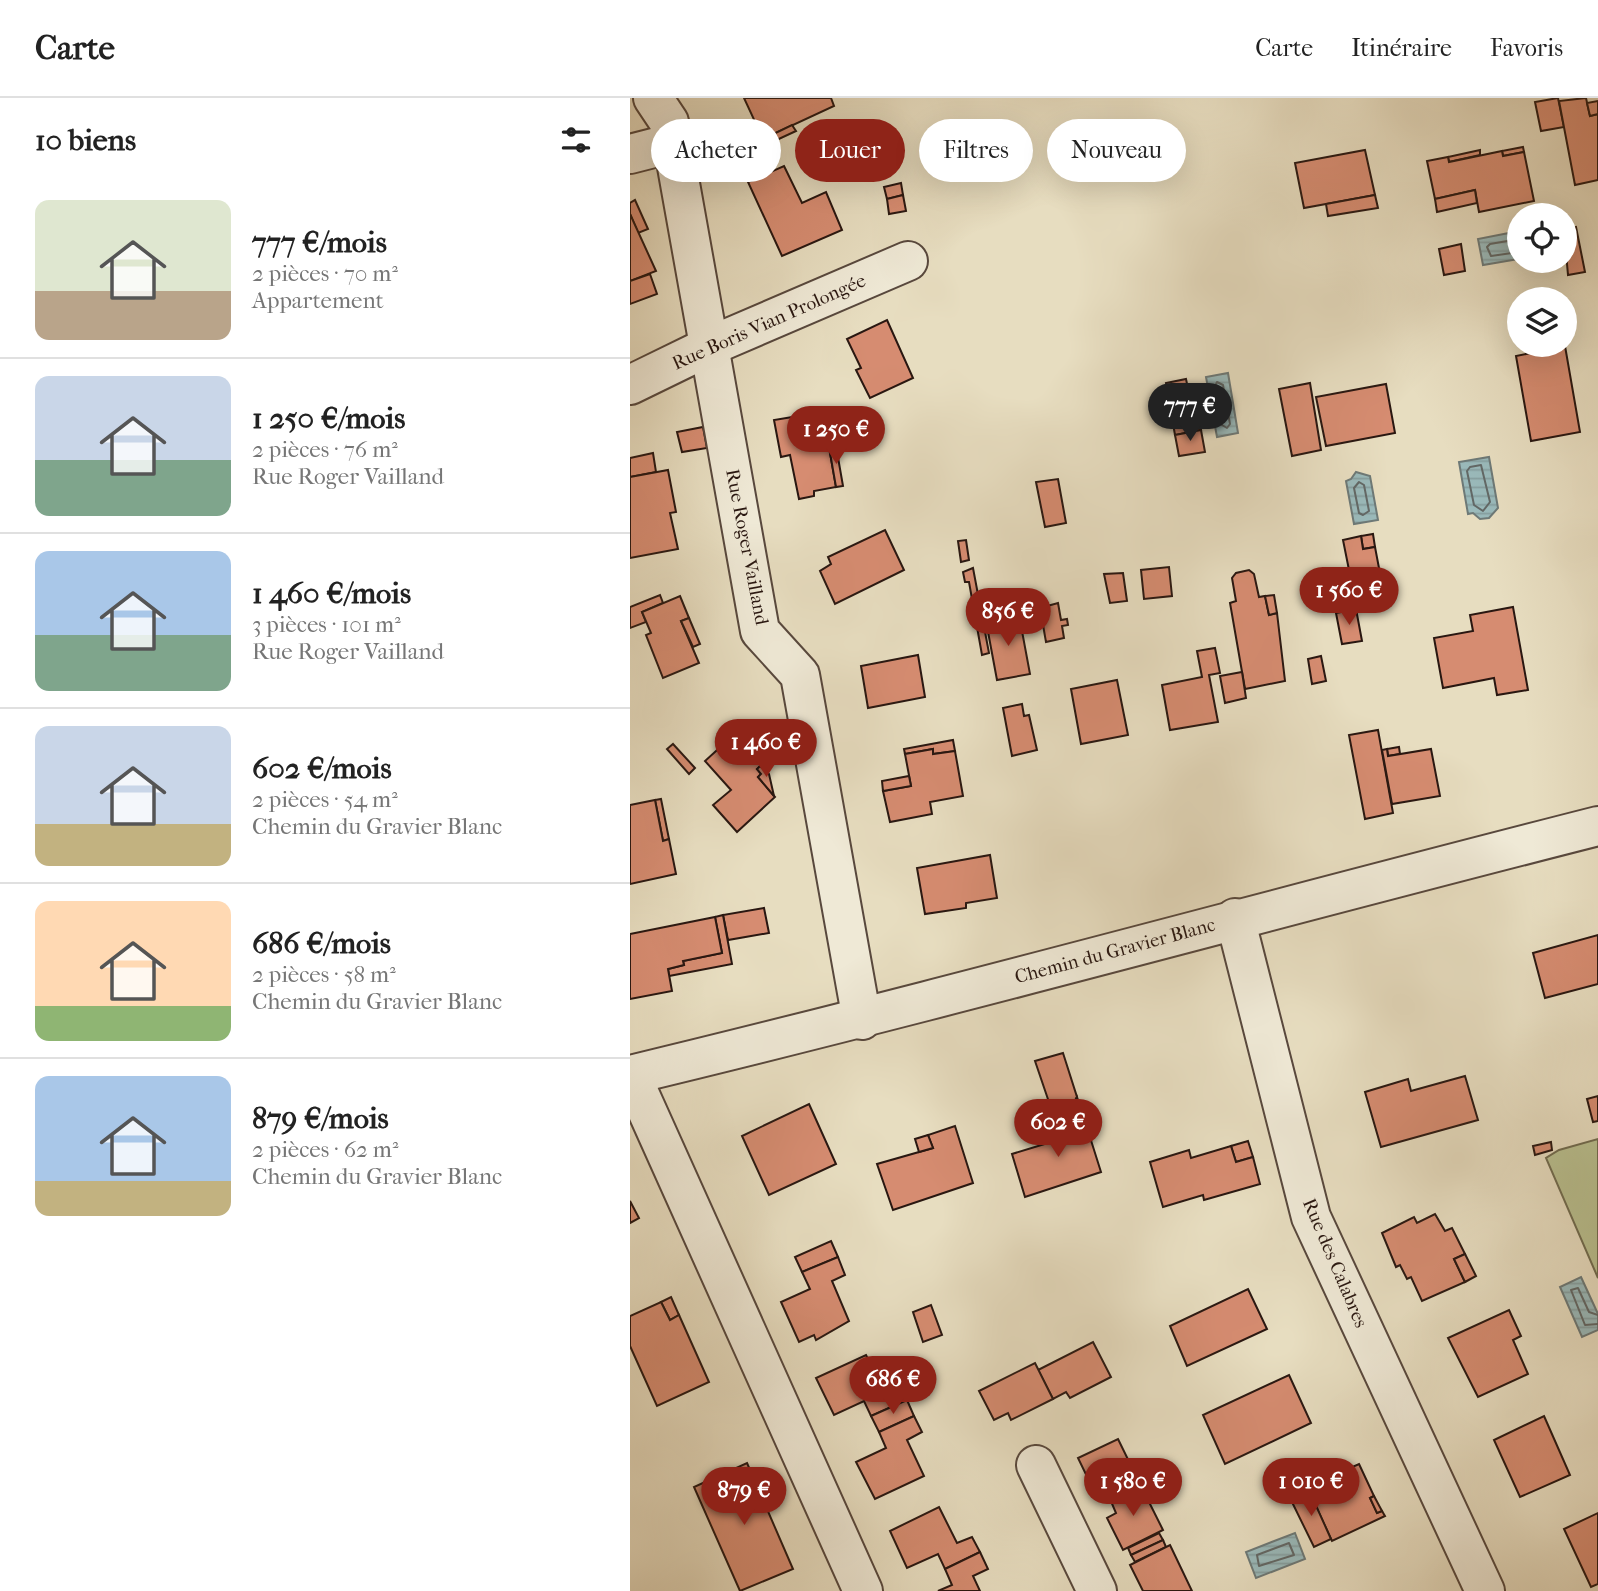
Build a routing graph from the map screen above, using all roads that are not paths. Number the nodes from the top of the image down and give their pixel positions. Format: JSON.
{"nodes":[{"id":1,"x":653,"y":98,"type":"edge"},
{"id":2,"x":667,"y":119,"type":"edge"},
{"id":3,"x":651,"y":149,"type":"edge"},
{"id":4,"x":630,"y":154,"type":"edge"},
{"id":5,"x":680,"y":182,"type":"edge"},
{"id":6,"x":908,"y":261,"type":"dead end"},
{"id":7,"x":710,"y":346,"type":"junction"},
{"id":8,"x":630,"y":385,"type":"edge"},
{"id":9,"x":1598,"y":826,"type":"edge"},
{"id":10,"x":1235,"y":918,"type":"junction"},
{"id":11,"x":862,"y":1020,"type":"junction"},
{"id":12,"x":631,"y":1075,"type":"edge"},
{"id":13,"x":1036,"y":1465,"type":"dead end"},
{"id":14,"x":863,"y":1591,"type":"edge"},
{"id":15,"x":1097,"y":1591,"type":"edge"},
{"id":16,"x":1485,"y":1591,"type":"edge"}],
"edges":[{"from":1,"to":2,"type":"street","name":"Rue Roger Vailland"},
{"from":3,"to":4,"type":"street"},
{"from":5,"to":7,"type":"street","name":"Rue Roger Vailland"},
{"from":6,"to":7,"type":"street","name":"Rue Boris Vian Prolongée"},
{"from":7,"to":8,"type":"street","name":"Rue Boris Vian Prolongée"},
{"from":7,"to":11,"type":"street","name":"Rue Roger Vailland"},
{"from":9,"to":10,"type":"street","name":"Chemin du Gravier Blanc"},
{"from":10,"to":11,"type":"street","name":"Chemin du Gravier Blanc"},
{"from":10,"to":16,"type":"street","name":"Rue des Calabres"},
{"from":11,"to":12,"type":"street","name":"Chemin du Gravier Blanc"},
{"from":12,"to":14,"type":"street","name":"Chemin du Gravier Blanc"},
{"from":13,"to":15,"type":"street"}]}
